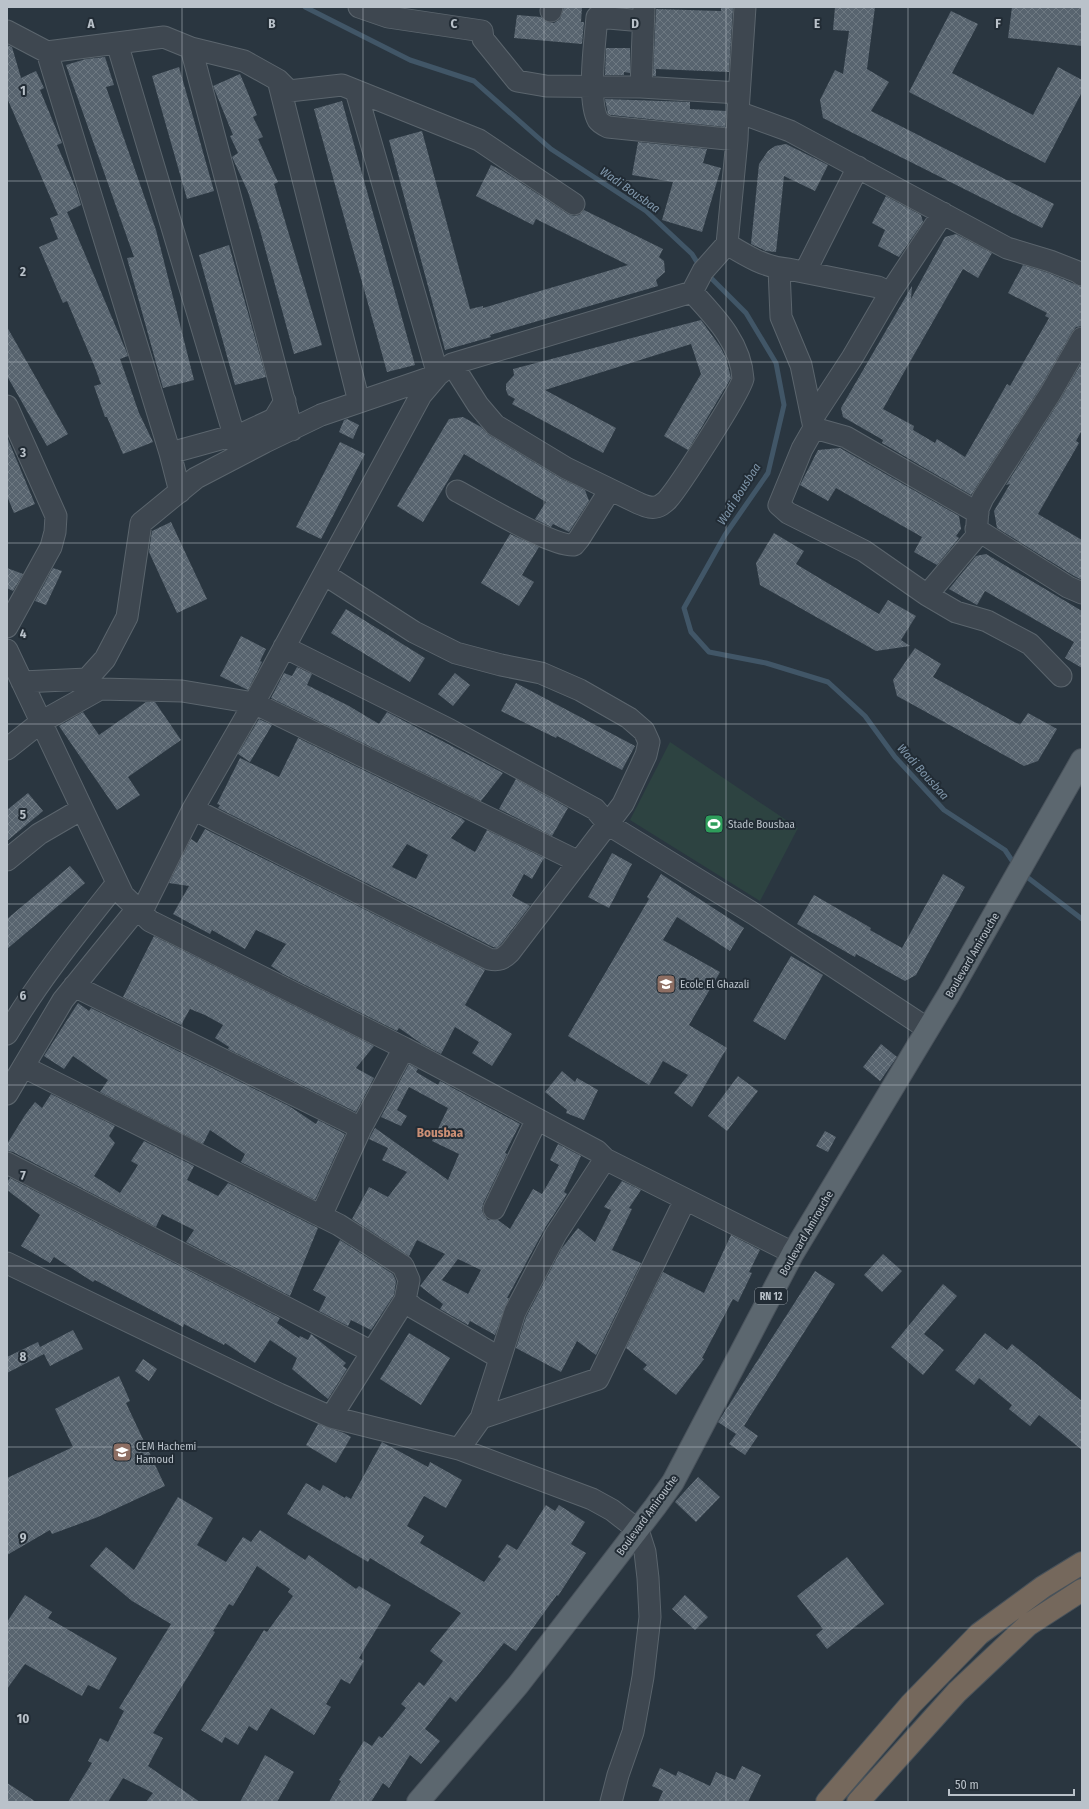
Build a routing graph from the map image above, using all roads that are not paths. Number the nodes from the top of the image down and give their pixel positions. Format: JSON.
{"nodes":[{"id":1,"x":359,"y":7,"type":"edge"},
{"id":2,"x":745,"y":7,"type":"edge"},
{"id":3,"x":644,"y":14,"type":"edge"},
{"id":4,"x":7,"y":31,"type":"edge"},
{"id":5,"x":117,"y":43,"type":"junction"},
{"id":6,"x":190,"y":48,"type":"junction"},
{"id":7,"x":46,"y":52,"type":"junction"},
{"id":8,"x":278,"y":80,"type":"junction"},
{"id":9,"x":593,"y":87,"type":"junction"},
{"id":10,"x":641,"y":87,"type":"junction"},
{"id":11,"x":356,"y":91,"type":"junction"},
{"id":12,"x":739,"y":102,"type":"junction"},
{"id":13,"x":737,"y":140,"type":"junction"},
{"id":14,"x":858,"y":167,"type":"junction"},
{"id":15,"x":574,"y":204,"type":"dead end"},
{"id":16,"x":943,"y":213,"type":"junction"},
{"id":17,"x":727,"y":244,"type":"junction"},
{"id":18,"x":779,"y":269,"type":"junction"},
{"id":19,"x":804,"y":272,"type":"junction"},
{"id":20,"x":1082,"y":275,"type":"edge"},
{"id":21,"x":692,"y":292,"type":"junction"},
{"id":22,"x":890,"y":293,"type":"junction"},
{"id":23,"x":1082,"y":338,"type":"edge"},
{"id":24,"x":445,"y":370,"type":"junction"},
{"id":25,"x":285,"y":401,"type":"junction"},
{"id":26,"x":359,"y":402,"type":"junction"},
{"id":27,"x":7,"y":406,"type":"edge"},
{"id":28,"x":813,"y":423,"type":"junction"},
{"id":29,"x":292,"y":430,"type":"junction"},
{"id":30,"x":238,"y":445,"type":"junction"},
{"id":31,"x":170,"y":454,"type":"junction"},
{"id":32,"x":610,"y":490,"type":"junction"},
{"id":33,"x":457,"y":491,"type":"dead end"},
{"id":34,"x":180,"y":492,"type":"junction"},
{"id":35,"x":977,"y":521,"type":"junction"},
{"id":36,"x":324,"y":574,"type":"junction"},
{"id":37,"x":1082,"y":593,"type":"edge"},
{"id":38,"x":928,"y":595,"type":"junction"},
{"id":39,"x":7,"y":627,"type":"edge"},
{"id":40,"x":284,"y":647,"type":"junction"},
{"id":41,"x":7,"y":650,"type":"edge"},
{"id":42,"x":1061,"y":676,"type":"dead end"},
{"id":43,"x":22,"y":682,"type":"junction"},
{"id":44,"x":254,"y":703,"type":"junction"},
{"id":45,"x":41,"y":722,"type":"junction"},
{"id":46,"x":7,"y":749,"type":"edge"},
{"id":47,"x":1082,"y":760,"type":"edge"},
{"id":48,"x":193,"y":809,"type":"junction"},
{"id":49,"x":82,"y":810,"type":"junction"},
{"id":50,"x":608,"y":825,"type":"junction"},
{"id":51,"x":7,"y":860,"type":"edge"},
{"id":52,"x":579,"y":862,"type":"junction"},
{"id":53,"x":117,"y":883,"type":"junction"},
{"id":54,"x":138,"y":912,"type":"junction"},
{"id":55,"x":74,"y":986,"type":"junction"},
{"id":56,"x":928,"y":1029,"type":"junction"},
{"id":57,"x":7,"y":1034,"type":"edge"},
{"id":58,"x":404,"y":1048,"type":"junction"},
{"id":59,"x":24,"y":1066,"type":"junction"},
{"id":60,"x":7,"y":1094,"type":"edge"},
{"id":61,"x":537,"y":1119,"type":"junction"},
{"id":62,"x":361,"y":1128,"type":"junction"},
{"id":63,"x":605,"y":1159,"type":"junction"},
{"id":64,"x":7,"y":1163,"type":"edge"},
{"id":65,"x":685,"y":1200,"type":"junction"},
{"id":66,"x":494,"y":1209,"type":"dead end"},
{"id":67,"x":321,"y":1216,"type":"junction"},
{"id":68,"x":793,"y":1253,"type":"junction"},
{"id":69,"x":7,"y":1263,"type":"edge"},
{"id":70,"x":405,"y":1300,"type":"junction"},
{"id":71,"x":372,"y":1352,"type":"junction"},
{"id":72,"x":500,"y":1358,"type":"junction"},
{"id":73,"x":331,"y":1417,"type":"junction"},
{"id":74,"x":481,"y":1418,"type":"junction"},
{"id":75,"x":459,"y":1449,"type":"junction"},
{"id":76,"x":638,"y":1530,"type":"junction"},
{"id":77,"x":1082,"y":1562,"type":"edge"},
{"id":78,"x":1082,"y":1590,"type":"edge"},
{"id":79,"x":418,"y":1802,"type":"edge"},
{"id":80,"x":611,"y":1802,"type":"edge"},
{"id":81,"x":827,"y":1802,"type":"edge"},
{"id":82,"x":858,"y":1802,"type":"edge"}],
"edges":[{"from":1,"to":9,"type":"street"},
{"from":2,"to":12,"type":"street"},
{"from":3,"to":9,"type":"street"},
{"from":3,"to":10,"type":"street"},
{"from":4,"to":7,"type":"street"},
{"from":5,"to":6,"type":"street"},
{"from":5,"to":7,"type":"street"},
{"from":5,"to":30,"type":"street"},
{"from":6,"to":8,"type":"street"},
{"from":6,"to":25,"type":"street"},
{"from":7,"to":31,"type":"street"},
{"from":8,"to":11,"type":"street"},
{"from":8,"to":26,"type":"street"},
{"from":9,"to":10,"type":"street"},
{"from":9,"to":13,"type":"street"},
{"from":10,"to":12,"type":"street"},
{"from":11,"to":15,"type":"street"},
{"from":11,"to":24,"type":"street"},
{"from":12,"to":13,"type":"street"},
{"from":12,"to":14,"type":"street"},
{"from":13,"to":17,"type":"street"},
{"from":14,"to":16,"type":"street"},
{"from":14,"to":19,"type":"street"},
{"from":16,"to":20,"type":"street"},
{"from":16,"to":22,"type":"street"},
{"from":17,"to":18,"type":"street"},
{"from":17,"to":21,"type":"street"},
{"from":18,"to":19,"type":"street"},
{"from":18,"to":28,"type":"street"},
{"from":19,"to":22,"type":"street"},
{"from":21,"to":24,"type":"street"},
{"from":21,"to":32,"type":"street"},
{"from":22,"to":28,"type":"street"},
{"from":23,"to":35,"type":"street"},
{"from":24,"to":26,"type":"street"},
{"from":24,"to":32,"type":"street"},
{"from":24,"to":36,"type":"street"},
{"from":25,"to":29,"type":"street"},
{"from":25,"to":30,"type":"street"},
{"from":26,"to":29,"type":"street"},
{"from":27,"to":39,"type":"street"},
{"from":28,"to":35,"type":"street"},
{"from":28,"to":38,"type":"street"},
{"from":29,"to":30,"type":"street"},
{"from":30,"to":31,"type":"street"},
{"from":30,"to":34,"type":"street"},
{"from":31,"to":34,"type":"street"},
{"from":32,"to":33,"type":"street"},
{"from":34,"to":43,"type":"street"},
{"from":35,"to":37,"type":"street"},
{"from":35,"to":38,"type":"street"},
{"from":36,"to":40,"type":"street"},
{"from":36,"to":50,"type":"street"},
{"from":38,"to":42,"type":"street"},
{"from":40,"to":44,"type":"street"},
{"from":40,"to":50,"type":"street"},
{"from":41,"to":43,"type":"street"},
{"from":43,"to":45,"type":"street"},
{"from":44,"to":45,"type":"street"},
{"from":44,"to":48,"type":"street"},
{"from":44,"to":52,"type":"street"},
{"from":45,"to":46,"type":"street"},
{"from":45,"to":49,"type":"street"},
{"from":47,"to":56,"type":"main road","name":"Boulevard Amirouche","number":"RN 12"},
{"from":48,"to":52,"type":"street"},
{"from":48,"to":54,"type":"street"},
{"from":49,"to":51,"type":"street"},
{"from":49,"to":53,"type":"street"},
{"from":50,"to":52,"type":"street"},
{"from":50,"to":56,"type":"street"},
{"from":53,"to":54,"type":"street"},
{"from":53,"to":57,"type":"street"},
{"from":54,"to":55,"type":"street"},
{"from":54,"to":58,"type":"street"},
{"from":55,"to":59,"type":"street"},
{"from":55,"to":62,"type":"street"},
{"from":56,"to":68,"type":"main road","name":"Boulevard Amirouche","number":"RN 12"},
{"from":58,"to":61,"type":"street"},
{"from":58,"to":62,"type":"street"},
{"from":59,"to":60,"type":"street"},
{"from":59,"to":67,"type":"street"},
{"from":61,"to":63,"type":"street"},
{"from":61,"to":66,"type":"street"},
{"from":62,"to":67,"type":"street"},
{"from":63,"to":65,"type":"street"},
{"from":63,"to":72,"type":"street"},
{"from":64,"to":71,"type":"street"},
{"from":65,"to":68,"type":"street"},
{"from":65,"to":74,"type":"street"},
{"from":67,"to":70,"type":"street"},
{"from":68,"to":76,"type":"main road","name":"Boulevard Amirouche","number":"RN 12"},
{"from":69,"to":73,"type":"street"},
{"from":70,"to":71,"type":"street"},
{"from":70,"to":72,"type":"street"},
{"from":71,"to":73,"type":"street"},
{"from":72,"to":74,"type":"street"},
{"from":73,"to":75,"type":"street"},
{"from":74,"to":75,"type":"street"},
{"from":75,"to":76,"type":"street"},
{"from":76,"to":79,"type":"main road","name":"Boulevard Amirouche","number":"RN 12"},
{"from":76,"to":80,"type":"street"},
{"from":77,"to":81,"type":"highway"},
{"from":78,"to":82,"type":"highway"}]}
